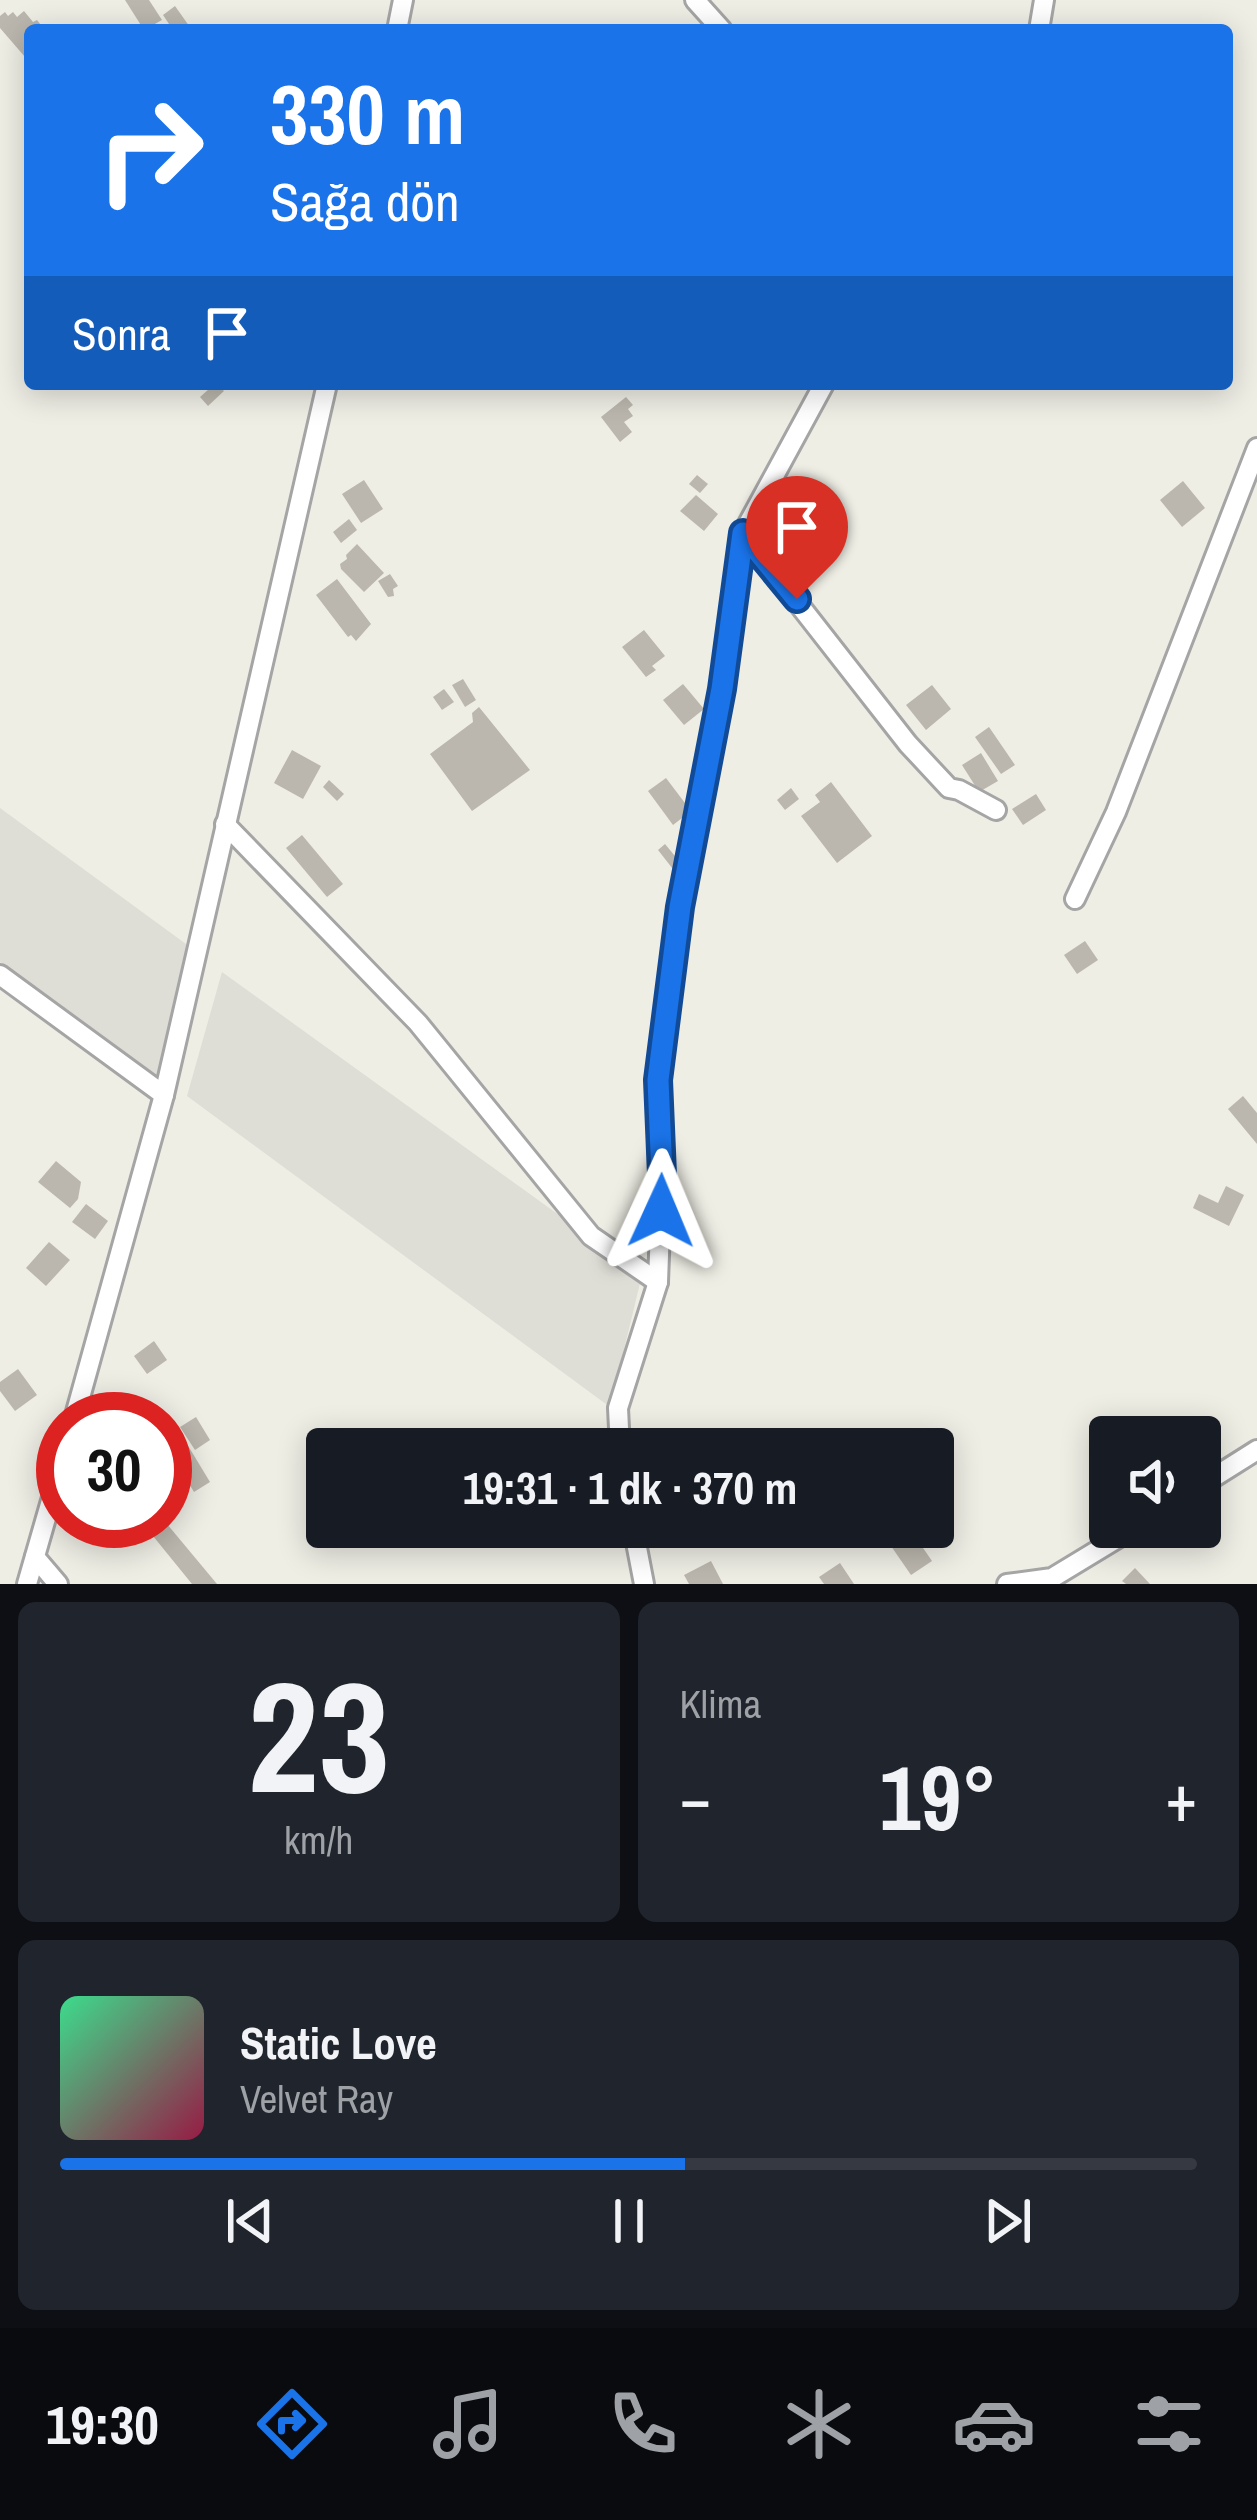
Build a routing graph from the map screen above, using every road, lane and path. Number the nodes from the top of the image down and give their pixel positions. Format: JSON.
{"nodes":[{"id":1,"x":695,"y":0,"type":"edge"},
{"id":2,"x":717,"y":24,"type":"edge"},
{"id":3,"x":326,"y":390,"type":"edge"},
{"id":4,"x":821,"y":390,"type":"edge"},
{"id":5,"x":1257,"y":448,"type":"edge"},
{"id":6,"x":743,"y":533,"type":"junction"},
{"id":7,"x":996,"y":810,"type":"dead end"},
{"id":8,"x":225,"y":824,"type":"junction"},
{"id":9,"x":1076,"y":899,"type":"dead end"},
{"id":10,"x":0,"y":975,"type":"edge"},
{"id":11,"x":164,"y":1095,"type":"junction"},
{"id":12,"x":658,"y":1282,"type":"junction"},
{"id":13,"x":82,"y":1392,"type":"edge"},
{"id":14,"x":619,"y":1428,"type":"edge"},
{"id":15,"x":1257,"y":1450,"type":"edge"},
{"id":16,"x":1221,"y":1473,"type":"edge"},
{"id":17,"x":38,"y":1548,"type":"edge"},
{"id":18,"x":637,"y":1548,"type":"edge"},
{"id":19,"x":1101,"y":1548,"type":"edge"},
{"id":20,"x":35,"y":1557,"type":"junction"},
{"id":21,"x":27,"y":1584,"type":"edge"},
{"id":22,"x":58,"y":1584,"type":"edge"},
{"id":23,"x":644,"y":1584,"type":"edge"},
{"id":24,"x":1007,"y":1584,"type":"edge"}],
"edges":[{"from":1,"to":2,"type":"street"},
{"from":3,"to":8,"type":"street"},
{"from":4,"to":6,"type":"street"},
{"from":5,"to":9,"type":"street"},
{"from":6,"to":7,"type":"street"},
{"from":6,"to":12,"type":"street"},
{"from":8,"to":11,"type":"street"},
{"from":8,"to":12,"type":"street"},
{"from":10,"to":11,"type":"street"},
{"from":11,"to":13,"type":"street"},
{"from":12,"to":14,"type":"street"},
{"from":15,"to":16,"type":"street"},
{"from":17,"to":20,"type":"street"},
{"from":18,"to":23,"type":"street"},
{"from":19,"to":24,"type":"street"},
{"from":20,"to":21,"type":"street"},
{"from":20,"to":22,"type":"street"}]}
